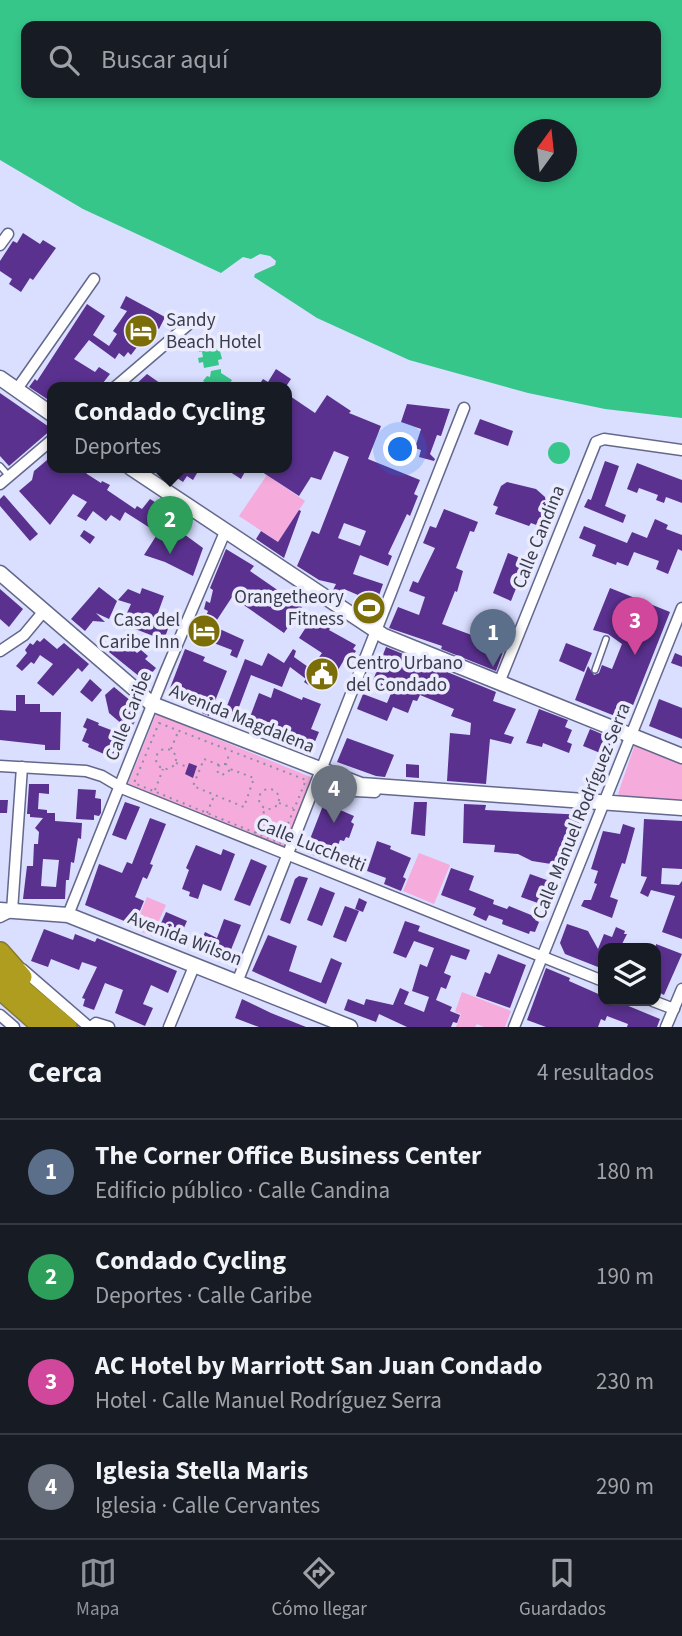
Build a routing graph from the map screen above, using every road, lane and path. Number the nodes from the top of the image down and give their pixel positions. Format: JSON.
{"nodes":[{"id":1,"x":8,"y":234,"type":"dead end"},
{"id":2,"x":0,"y":245,"type":"edge"},
{"id":3,"x":94,"y":279,"type":"dead end"},
{"id":4,"x":190,"y":323,"type":"dead end"},
{"id":5,"x":0,"y":378,"type":"edge"},
{"id":6,"x":121,"y":382,"type":"edge"},
{"id":7,"x":17,"y":389,"type":"junction"},
{"id":8,"x":464,"y":408,"type":"dead end"},
{"id":9,"x":47,"y":411,"type":"edge"},
{"id":10,"x":47,"y":444,"type":"edge"},
{"id":11,"x":682,"y":450,"type":"edge"},
{"id":12,"x":0,"y":466,"type":"edge"},
{"id":13,"x":138,"y":473,"type":"edge"},
{"id":14,"x":4,"y":480,"type":"edge"},
{"id":15,"x":225,"y":532,"type":"junction"},
{"id":16,"x":0,"y":573,"type":"edge"},
{"id":17,"x":682,"y":608,"type":"edge"},
{"id":18,"x":44,"y":611,"type":"junction"},
{"id":19,"x":377,"y":632,"type":"junction"},
{"id":20,"x":606,"y":639,"type":"dead end"},
{"id":21,"x":0,"y":651,"type":"edge"},
{"id":22,"x":595,"y":670,"type":"dead end"},
{"id":23,"x":499,"y":684,"type":"junction"},
{"id":24,"x":152,"y":704,"type":"junction"},
{"id":25,"x":179,"y":730,"type":"junction"},
{"id":26,"x":631,"y":736,"type":"junction"},
{"id":27,"x":171,"y":750,"type":"junction"},
{"id":28,"x":231,"y":751,"type":"junction"},
{"id":29,"x":682,"y":756,"type":"edge"},
{"id":30,"x":175,"y":762,"type":"junction"},
{"id":31,"x":226,"y":764,"type":"junction"},
{"id":32,"x":219,"y":765,"type":"junction"},
{"id":33,"x":0,"y":766,"type":"edge"},
{"id":34,"x":22,"y":767,"type":"junction"},
{"id":35,"x":188,"y":767,"type":"dead end"},
{"id":36,"x":164,"y":768,"type":"junction"},
{"id":37,"x":230,"y":769,"type":"junction"},
{"id":38,"x":322,"y":772,"type":"junction"},
{"id":39,"x":119,"y":786,"type":"junction"},
{"id":40,"x":385,"y":788,"type":"junction"},
{"id":41,"x":315,"y":789,"type":"junction"},
{"id":42,"x":155,"y":791,"type":"junction"},
{"id":43,"x":214,"y":795,"type":"junction"},
{"id":44,"x":278,"y":803,"type":"junction"},
{"id":45,"x":603,"y":803,"type":"junction"},
{"id":46,"x":265,"y":808,"type":"junction"},
{"id":47,"x":682,"y":808,"type":"edge"},
{"id":48,"x":294,"y":809,"type":"junction"},
{"id":49,"x":207,"y":813,"type":"junction"},
{"id":50,"x":256,"y":833,"type":"junction"},
{"id":51,"x":288,"y":855,"type":"junction"},
{"id":52,"x":4,"y":913,"type":"edge"},
{"id":53,"x":68,"y":915,"type":"junction"},
{"id":54,"x":0,"y":951,"type":"edge"},
{"id":55,"x":543,"y":957,"type":"junction"},
{"id":56,"x":195,"y":964,"type":"junction"},
{"id":57,"x":0,"y":971,"type":"edge"},
{"id":58,"x":598,"y":979,"type":"edge"},
{"id":59,"x":238,"y":980,"type":"junction"},
{"id":60,"x":0,"y":989,"type":"edge"},
{"id":61,"x":682,"y":989,"type":"edge"},
{"id":62,"x":0,"y":996,"type":"edge"},
{"id":63,"x":661,"y":1004,"type":"edge"},
{"id":64,"x":674,"y":1009,"type":"junction"},
{"id":65,"x":0,"y":1014,"type":"edge"},
{"id":66,"x":322,"y":1022,"type":"edge"},
{"id":67,"x":56,"y":1024,"type":"edge"},
{"id":68,"x":15,"y":1026,"type":"edge"},
{"id":69,"x":517,"y":1026,"type":"edge"},
{"id":70,"x":90,"y":1027,"type":"edge"},
{"id":71,"x":109,"y":1027,"type":"edge"},
{"id":72,"x":169,"y":1027,"type":"edge"},
{"id":73,"x":351,"y":1027,"type":"edge"},
{"id":74,"x":666,"y":1027,"type":"edge"}],
"edges":[{"from":1,"to":2,"type":"street"},
{"from":3,"to":7,"type":"street"},
{"from":4,"to":6,"type":"street"},
{"from":5,"to":7,"type":"street"},
{"from":7,"to":9,"type":"street"},
{"from":8,"to":19,"type":"street"},
{"from":10,"to":14,"type":"street"},
{"from":11,"to":23,"type":"street","name":"Calle Candina"},
{"from":12,"to":14,"type":"lane"},
{"from":13,"to":15,"type":"street"},
{"from":15,"to":19,"type":"street"},
{"from":15,"to":24,"type":"street","name":"Calle Caribe"},
{"from":16,"to":18,"type":"street","name":"Avenida Magdalena"},
{"from":17,"to":26,"type":"street","name":"Calle Manuel Rodríguez Serra"},
{"from":18,"to":21,"type":"street"},
{"from":18,"to":24,"type":"street","name":"Avenida Magdalena"},
{"from":19,"to":23,"type":"street"},
{"from":19,"to":38,"type":"street"},
{"from":20,"to":22,"type":"lane"},
{"from":23,"to":26,"type":"street"},
{"from":24,"to":38,"type":"street","name":"Avenida Magdalena"},
{"from":24,"to":39,"type":"street","name":"Calle Caribe"},
{"from":25,"to":27,"type":"path"},
{"from":25,"to":28,"type":"path"},
{"from":25,"to":42,"type":"path"},
{"from":26,"to":29,"type":"street"},
{"from":26,"to":45,"type":"street","name":"Calle Manuel Rodríguez Serra"},
{"from":27,"to":30,"type":"path"},
{"from":27,"to":36,"type":"path"},
{"from":28,"to":31,"type":"path"},
{"from":28,"to":48,"type":"path"},
{"from":30,"to":35,"type":"path"},
{"from":30,"to":36,"type":"path"},
{"from":31,"to":32,"type":"path"},
{"from":31,"to":37,"type":"path"},
{"from":32,"to":37,"type":"path"},
{"from":32,"to":43,"type":"path"},
{"from":33,"to":34,"type":"street","name":"Calle Lucchetti"},
{"from":34,"to":39,"type":"street","name":"Calle Lucchetti"},
{"from":34,"to":52,"type":"street"},
{"from":36,"to":42,"type":"path"},
{"from":37,"to":43,"type":"path"},
{"from":38,"to":40,"type":"street","name":"Avenida Magdalena"},
{"from":38,"to":41,"type":"street"},
{"from":39,"to":51,"type":"street","name":"Calle Lucchetti"},
{"from":39,"to":53,"type":"street","name":"Calle Caribe"},
{"from":40,"to":41,"type":"street"},
{"from":40,"to":45,"type":"street","name":"Avenida Magdalena"},
{"from":41,"to":51,"type":"street"},
{"from":42,"to":49,"type":"path"},
{"from":43,"to":49,"type":"path"},
{"from":44,"to":46,"type":"path"},
{"from":44,"to":46,"type":"path"},
{"from":44,"to":48,"type":"path"},
{"from":45,"to":47,"type":"street","name":"Avenida Magdalena"},
{"from":45,"to":55,"type":"street","name":"Calle Manuel Rodríguez Serra"},
{"from":46,"to":50,"type":"path"},
{"from":48,"to":50,"type":"path"},
{"from":49,"to":50,"type":"path"},
{"from":51,"to":55,"type":"street","name":"Calle Lucchetti"},
{"from":51,"to":59,"type":"street"},
{"from":52,"to":53,"type":"street","name":"Avenida Wilson"},
{"from":53,"to":56,"type":"street","name":"Avenida Wilson"},
{"from":54,"to":67,"type":"highway"},
{"from":54,"to":70,"type":"street"},
{"from":55,"to":58,"type":"street","name":"Calle Lucchetti"},
{"from":55,"to":69,"type":"street","name":"Calle Manuel Rodríguez Serra"},
{"from":56,"to":59,"type":"street","name":"Avenida Wilson"},
{"from":56,"to":72,"type":"street"},
{"from":57,"to":67,"type":"highway"},
{"from":59,"to":66,"type":"street","name":"Avenida Wilson"},
{"from":60,"to":67,"type":"highway"},
{"from":61,"to":64,"type":"street"},
{"from":62,"to":68,"type":"highway"},
{"from":63,"to":64,"type":"street"},
{"from":64,"to":74,"type":"street"},
{"from":65,"to":68,"type":"street"},
{"from":66,"to":73,"type":"street","name":"Avenida Wilson"},
{"from":70,"to":71,"type":"street"}]}
